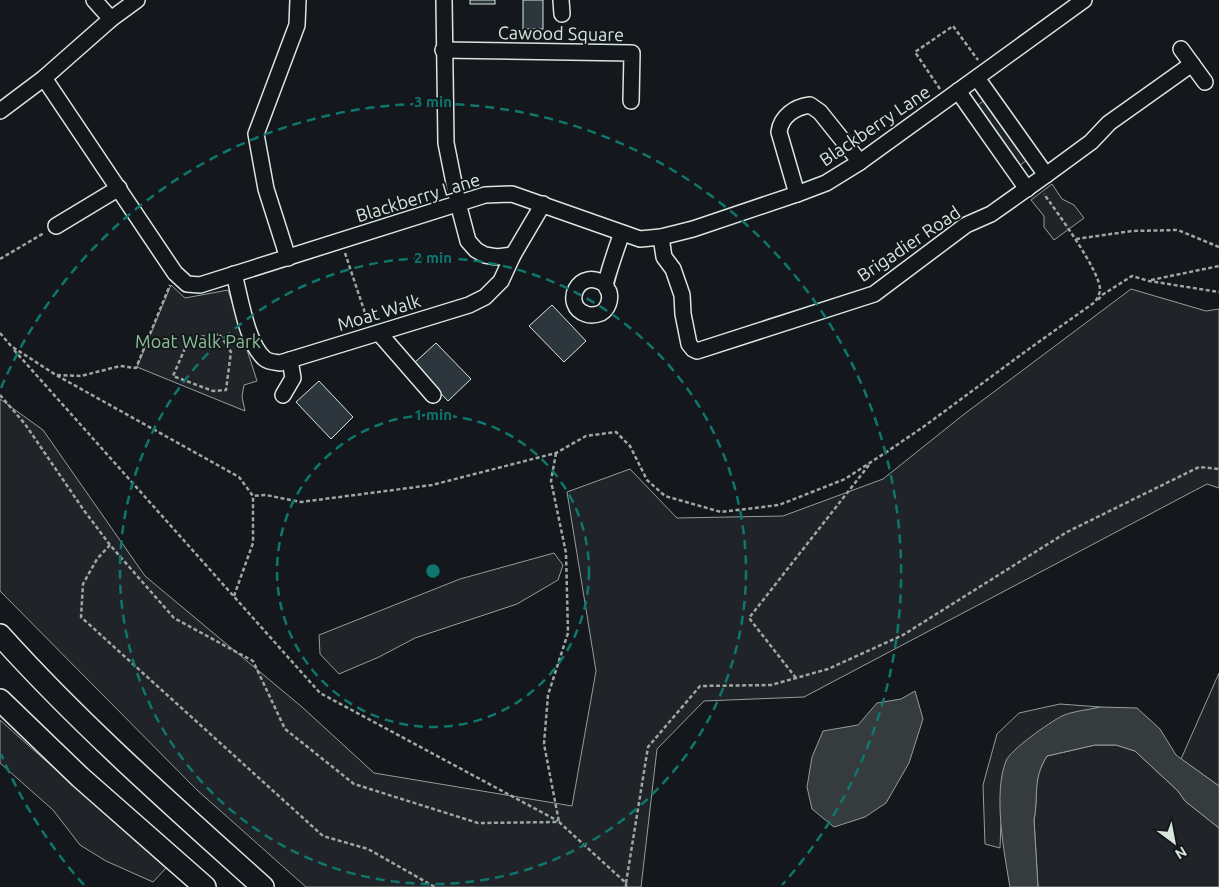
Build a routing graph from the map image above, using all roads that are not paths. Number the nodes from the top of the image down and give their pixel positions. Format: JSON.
{"nodes":[{"id":1,"x":94,"y":0,"type":"edge"},
{"id":2,"x":137,"y":0,"type":"edge"},
{"id":3,"x":298,"y":0,"type":"edge"},
{"id":4,"x":444,"y":0,"type":"edge"},
{"id":5,"x":1084,"y":0,"type":"edge"},
{"id":6,"x":111,"y":19,"type":"junction"},
{"id":7,"x":1181,"y":49,"type":"dead end"},
{"id":8,"x":444,"y":50,"type":"junction"},
{"id":9,"x":1192,"y":64,"type":"junction"},
{"id":10,"x":982,"y":74,"type":"junction"},
{"id":11,"x":44,"y":78,"type":"junction"},
{"id":12,"x":1204,"y":82,"type":"dead end"},
{"id":13,"x":953,"y":96,"type":"junction"},
{"id":14,"x":631,"y":101,"type":"dead end"},
{"id":15,"x":0,"y":111,"type":"edge"},
{"id":16,"x":860,"y":162,"type":"junction"},
{"id":17,"x":1037,"y":182,"type":"junction"},
{"id":18,"x":118,"y":188,"type":"junction"},
{"id":19,"x":797,"y":194,"type":"junction"},
{"id":20,"x":458,"y":203,"type":"junction"},
{"id":21,"x":543,"y":204,"type":"junction"},
{"id":22,"x":56,"y":226,"type":"road end"},
{"id":23,"x":622,"y":233,"type":"junction"},
{"id":24,"x":661,"y":237,"type":"junction"},
{"id":25,"x":513,"y":255,"type":"junction"},
{"id":26,"x":288,"y":258,"type":"junction"},
{"id":27,"x":234,"y":274,"type":"junction"},
{"id":28,"x":606,"y":286,"type":"dead end"},
{"id":29,"x":376,"y":334,"type":"junction"},
{"id":30,"x":290,"y":360,"type":"junction"},
{"id":31,"x":283,"y":394,"type":"dead end"},
{"id":32,"x":434,"y":395,"type":"dead end"},
{"id":33,"x":0,"y":635,"type":"edge"},
{"id":34,"x":0,"y":700,"type":"edge"},
{"id":35,"x":205,"y":887,"type":"edge"},
{"id":36,"x":264,"y":887,"type":"edge"}],
"edges":[{"from":1,"to":6,"type":"street"},
{"from":2,"to":6,"type":"street"},
{"from":3,"to":26,"type":"street"},
{"from":4,"to":8,"type":"street"},
{"from":5,"to":10,"type":"street","name":"Blackberry Lane"},
{"from":6,"to":11,"type":"street"},
{"from":7,"to":9,"type":"street"},
{"from":8,"to":14,"type":"street","name":"Cawood Square"},
{"from":8,"to":20,"type":"street"},
{"from":9,"to":12,"type":"street"},
{"from":9,"to":17,"type":"street","name":"Brigadier Road"},
{"from":10,"to":13,"type":"street","name":"Blackberry Lane"},
{"from":10,"to":17,"type":"street"},
{"from":11,"to":15,"type":"street"},
{"from":11,"to":18,"type":"street","name":"Blackberry Lane"},
{"from":13,"to":16,"type":"street","name":"Blackberry Lane"},
{"from":13,"to":17,"type":"street"},
{"from":16,"to":19,"type":"street","name":"Blackberry Lane"},
{"from":16,"to":19,"type":"street"},
{"from":17,"to":24,"type":"street","name":"Brigadier Road"},
{"from":18,"to":22,"type":"street"},
{"from":18,"to":27,"type":"street","name":"Blackberry Lane"},
{"from":19,"to":24,"type":"street","name":"Blackberry Lane"},
{"from":20,"to":21,"type":"street","name":"Blackberry Lane"},
{"from":20,"to":25,"type":"street"},
{"from":20,"to":26,"type":"street","name":"Blackberry Lane"},
{"from":21,"to":23,"type":"street","name":"Blackberry Lane"},
{"from":21,"to":25,"type":"street","name":"Moat Walk"},
{"from":23,"to":24,"type":"street","name":"Blackberry Lane"},
{"from":23,"to":28,"type":"street"},
{"from":25,"to":29,"type":"street","name":"Moat Walk"},
{"from":26,"to":27,"type":"street","name":"Blackberry Lane"},
{"from":27,"to":30,"type":"street","name":"Moat Walk"},
{"from":29,"to":30,"type":"street","name":"Moat Walk"},
{"from":29,"to":32,"type":"street"},
{"from":30,"to":31,"type":"street"},
{"from":33,"to":36,"type":"highway"},
{"from":34,"to":35,"type":"highway"}]}
